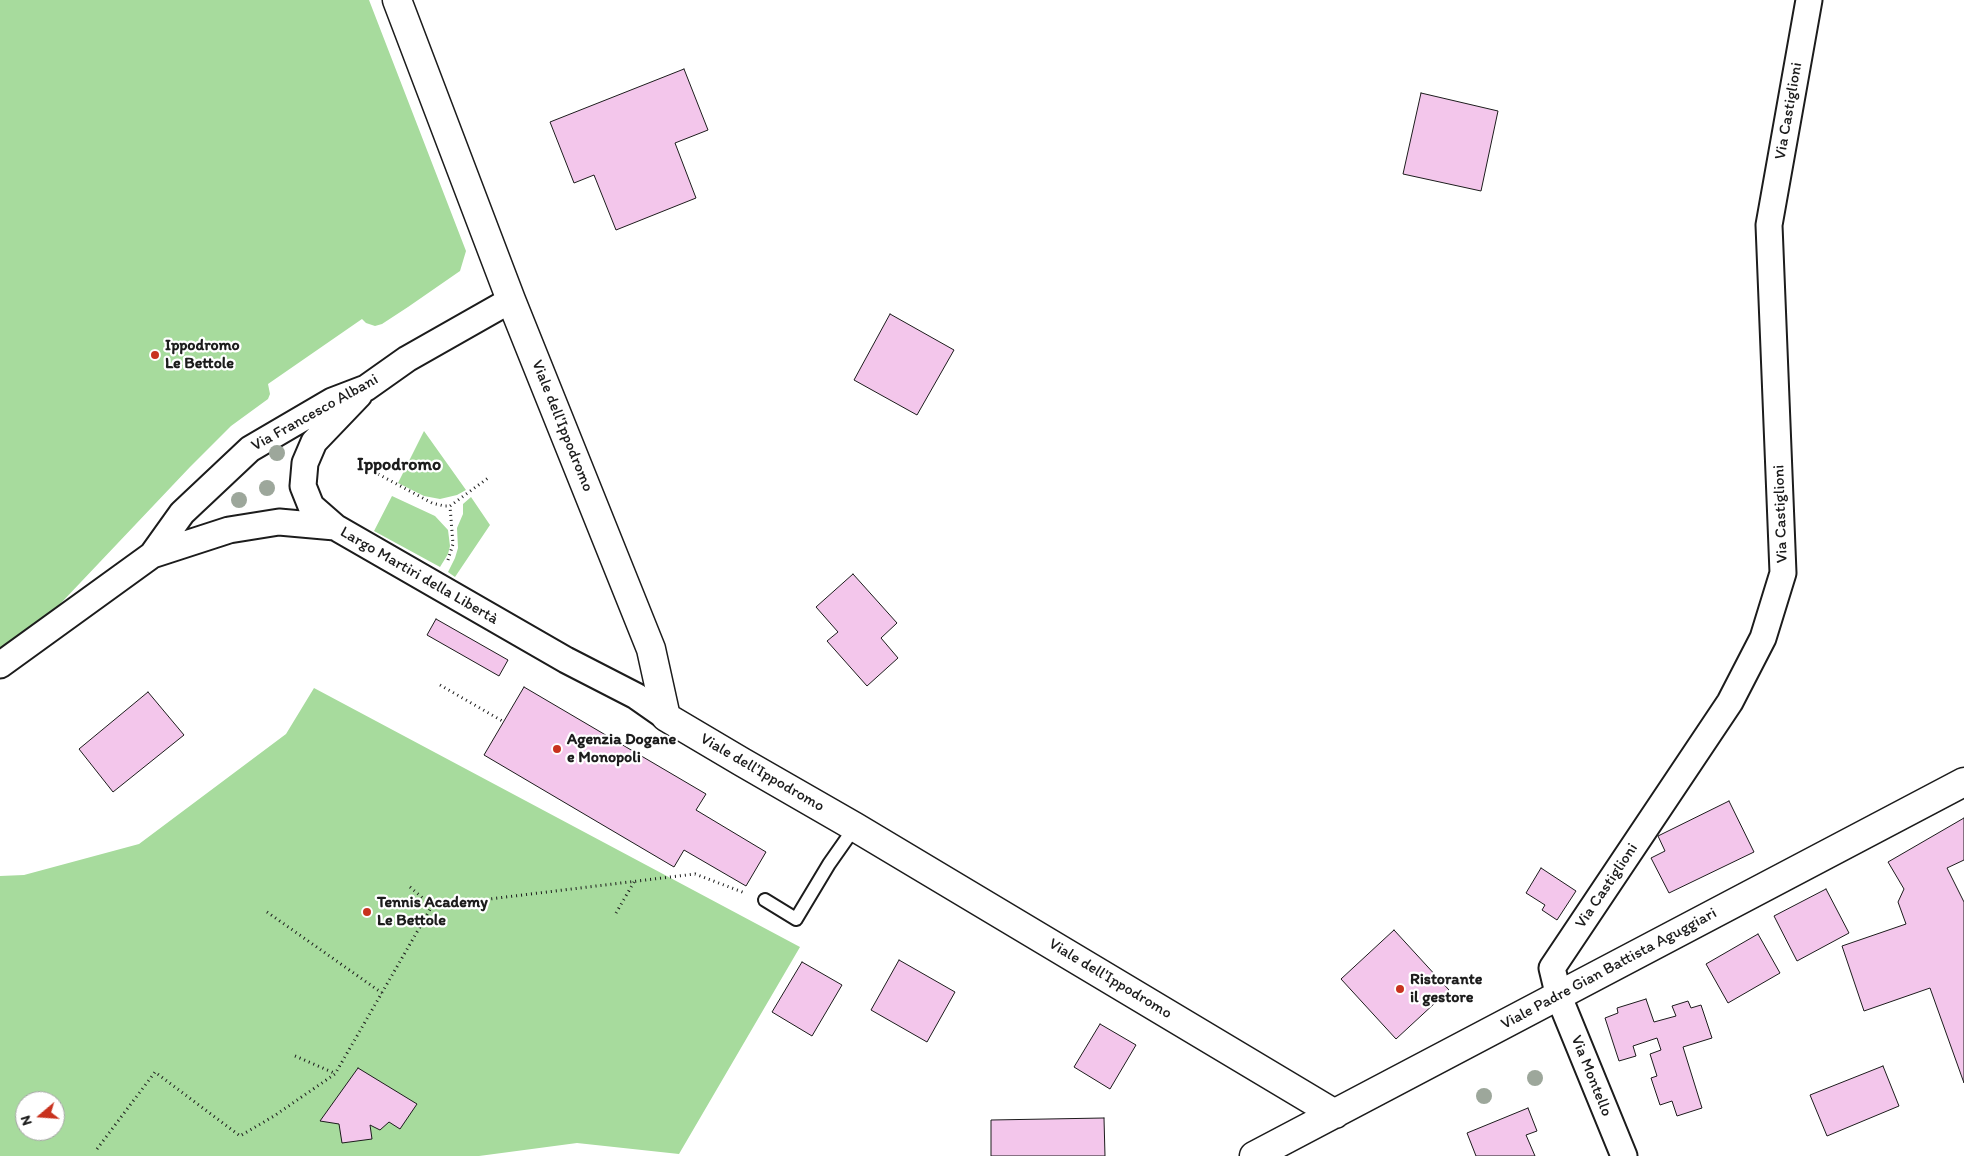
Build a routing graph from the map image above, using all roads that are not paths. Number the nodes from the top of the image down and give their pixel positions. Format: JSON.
{"nodes":[{"id":1,"x":396,"y":0,"type":"edge"},
{"id":2,"x":1809,"y":0,"type":"edge"},
{"id":3,"x":511,"y":300,"type":"junction"},
{"id":4,"x":366,"y":388,"type":"junction"},
{"id":5,"x":335,"y":527,"type":"junction"},
{"id":6,"x":152,"y":555,"type":"junction"},
{"id":7,"x":0,"y":665,"type":"edge"},
{"id":8,"x":666,"y":717,"type":"junction"},
{"id":9,"x":1964,"y":782,"type":"edge"},
{"id":10,"x":855,"y":827,"type":"junction"},
{"id":11,"x":764,"y":900,"type":"road end"},
{"id":12,"x":1558,"y":997,"type":"junction"},
{"id":13,"x":1335,"y":1114,"type":"junction"},
{"id":14,"x":1254,"y":1156,"type":"edge"},
{"id":15,"x":1624,"y":1156,"type":"edge"}],
"edges":[{"from":1,"to":3,"type":"street","name":"Viale dell'Ippodromo"},
{"from":2,"to":12,"type":"street","name":"Via Castiglioni"},
{"from":3,"to":4,"type":"street","name":"Via Francesco Albani"},
{"from":3,"to":8,"type":"street","name":"Viale dell'Ippodromo"},
{"from":4,"to":5,"type":"street"},
{"from":4,"to":6,"type":"street","name":"Via Francesco Albani"},
{"from":5,"to":6,"type":"street","name":"Largo Martiri della Libertà"},
{"from":5,"to":8,"type":"street","name":"Largo Martiri della Libertà"},
{"from":6,"to":7,"type":"street","name":"Via Francesco Albani"},
{"from":8,"to":10,"type":"street","name":"Viale dell'Ippodromo"},
{"from":9,"to":12,"type":"street","name":"Viale Padre Gian Battista Aguggiari"},
{"from":10,"to":11,"type":"lane"},
{"from":10,"to":13,"type":"street","name":"Viale dell'Ippodromo"},
{"from":12,"to":13,"type":"street","name":"Viale Padre Gian Battista Aguggiari"},
{"from":12,"to":15,"type":"street","name":"Via Montello"},
{"from":13,"to":14,"type":"street","name":"Viale Padre Gian Battista Aguggiari"}]}
